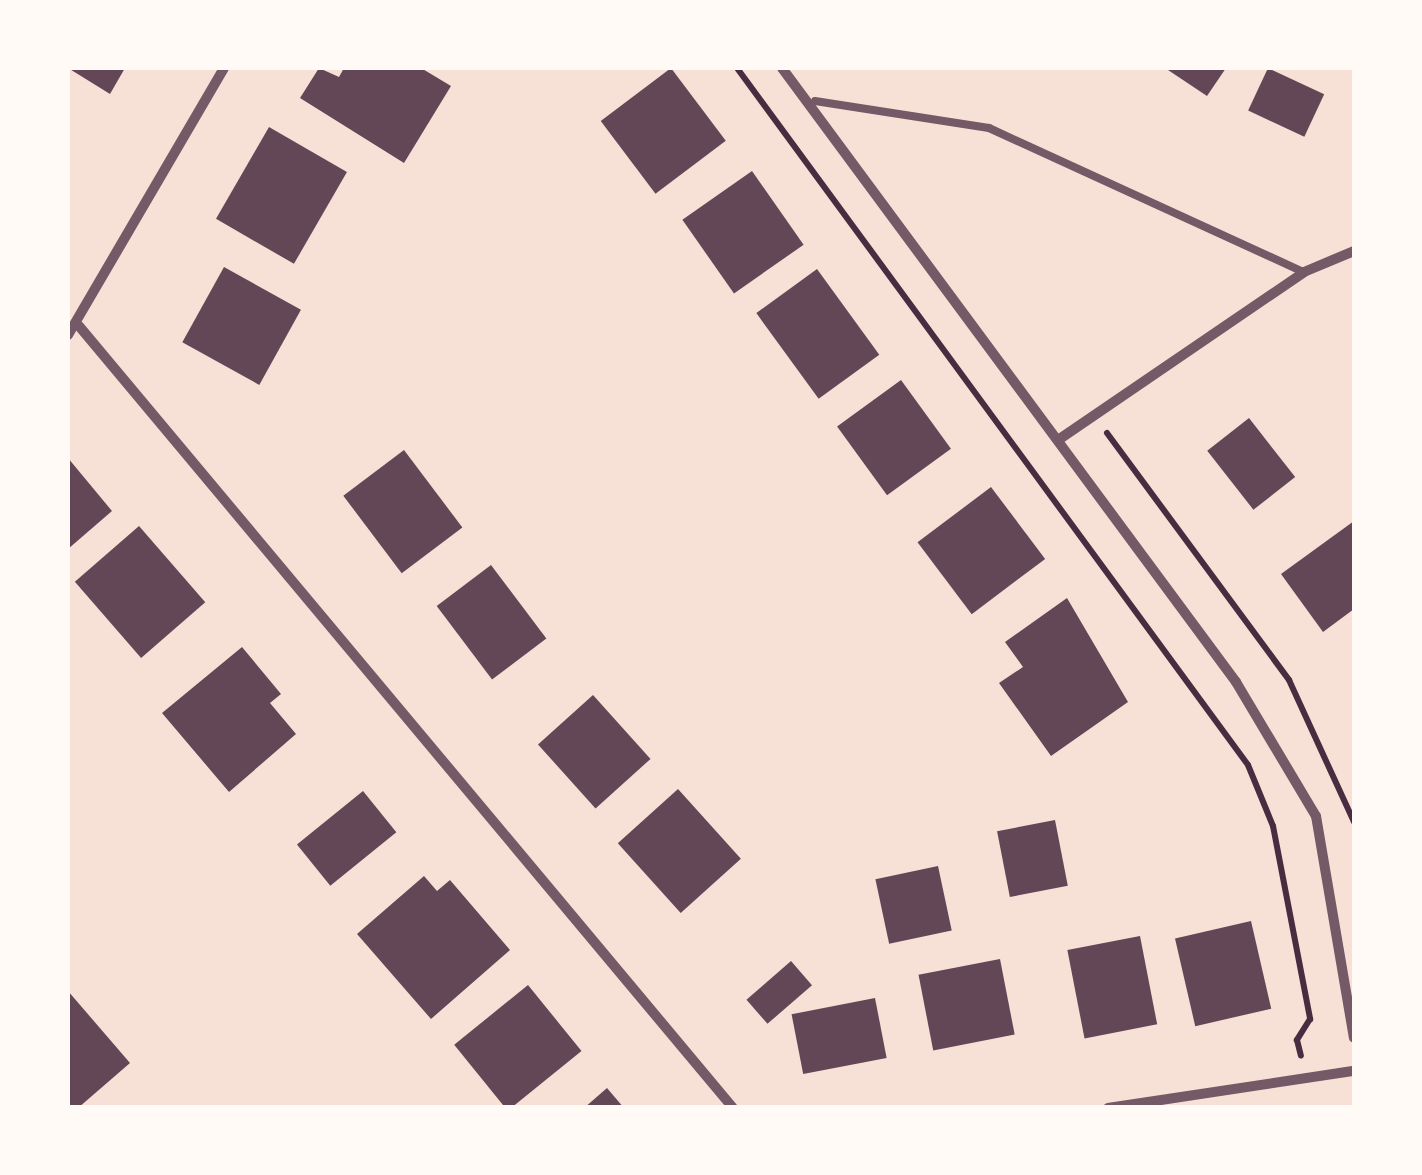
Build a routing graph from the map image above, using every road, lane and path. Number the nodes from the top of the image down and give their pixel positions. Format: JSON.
{"nodes":[{"id":1,"x":224,"y":68,"type":"edge"},
{"id":2,"x":737,"y":68,"type":"edge"},
{"id":3,"x":782,"y":68,"type":"edge"},
{"id":4,"x":816,"y":101,"type":"junction"},
{"id":5,"x":1354,"y":251,"type":"edge"},
{"id":6,"x":1304,"y":272,"type":"junction"},
{"id":7,"x":78,"y":326,"type":"junction"},
{"id":8,"x":68,"y":335,"type":"edge"},
{"id":9,"x":1094,"y":416,"type":"junction"},
{"id":10,"x":1061,"y":438,"type":"junction"},
{"id":11,"x":1354,"y":822,"type":"edge"},
{"id":12,"x":1354,"y":1038,"type":"edge"},
{"id":13,"x":1354,"y":1071,"type":"edge"},
{"id":14,"x":1305,"y":1078,"type":"junction"},
{"id":15,"x":734,"y":1108,"type":"edge"},
{"id":16,"x":1108,"y":1108,"type":"edge"}],
"edges":[{"from":1,"to":7,"type":"street"},
{"from":2,"to":14,"type":"path"},
{"from":3,"to":4,"type":"street"},
{"from":4,"to":6,"type":"lane"},
{"from":4,"to":10,"type":"street"},
{"from":5,"to":6,"type":"street"},
{"from":6,"to":9,"type":"street"},
{"from":7,"to":8,"type":"street"},
{"from":7,"to":15,"type":"street"},
{"from":9,"to":10,"type":"street"},
{"from":9,"to":11,"type":"path"},
{"from":10,"to":12,"type":"street"},
{"from":13,"to":14,"type":"street"},
{"from":14,"to":16,"type":"street"}]}
